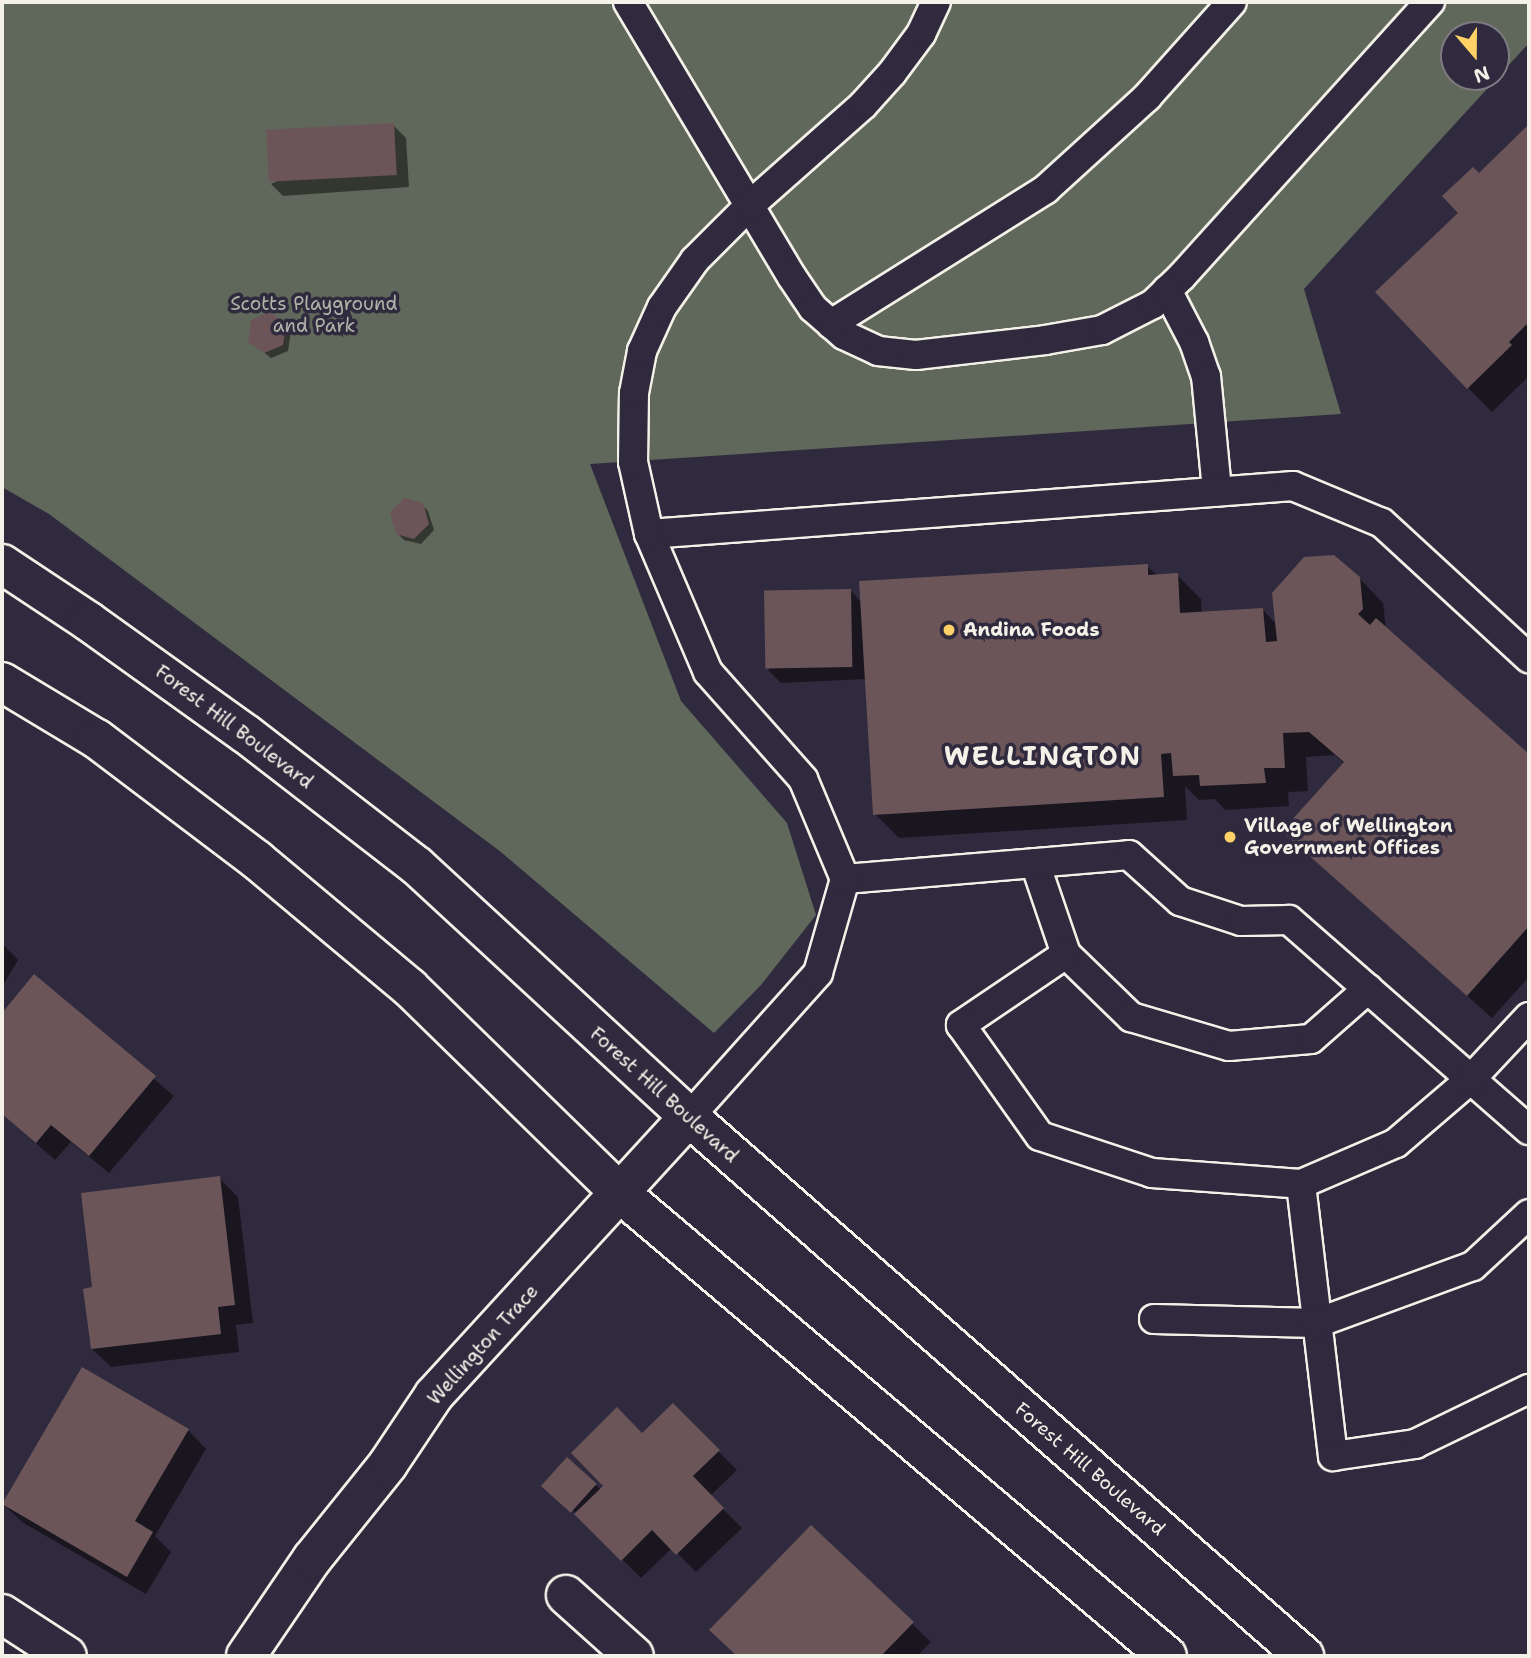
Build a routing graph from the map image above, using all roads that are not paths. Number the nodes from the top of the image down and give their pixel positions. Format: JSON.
{"nodes":[{"id":1,"x":628,"y":2,"type":"edge"},
{"id":2,"x":936,"y":2,"type":"edge"},
{"id":3,"x":1232,"y":2,"type":"edge"},
{"id":4,"x":1430,"y":2,"type":"edge"},
{"id":5,"x":749,"y":206,"type":"junction"},
{"id":6,"x":1167,"y":290,"type":"junction"},
{"id":7,"x":831,"y":324,"type":"junction"},
{"id":8,"x":1217,"y":491,"type":"junction"},
{"id":9,"x":649,"y":534,"type":"junction"},
{"id":10,"x":2,"y":564,"type":"edge"},
{"id":11,"x":1529,"y":658,"type":"edge"},
{"id":12,"x":2,"y":682,"type":"edge"},
{"id":13,"x":1035,"y":863,"type":"junction"},
{"id":14,"x":845,"y":880,"type":"junction"},
{"id":15,"x":1066,"y":954,"type":"junction"},
{"id":16,"x":1368,"y":989,"type":"junction"},
{"id":17,"x":1529,"y":1017,"type":"edge"},
{"id":18,"x":1472,"y":1079,"type":"junction"},
{"id":19,"x":689,"y":1117,"type":"junction"},
{"id":20,"x":1529,"y":1129,"type":"edge"},
{"id":21,"x":1301,"y":1184,"type":"junction"},
{"id":22,"x":621,"y":1194,"type":"junction"},
{"id":23,"x":1529,"y":1214,"type":"edge"},
{"id":24,"x":1154,"y":1319,"type":"dead end"},
{"id":25,"x":1317,"y":1323,"type":"junction"},
{"id":26,"x":1529,"y":1389,"type":"edge"},
{"id":27,"x":566,"y":1595,"type":"dead end"},
{"id":28,"x":2,"y":1614,"type":"edge"},
{"id":29,"x":67,"y":1656,"type":"edge"},
{"id":30,"x":246,"y":1656,"type":"edge"},
{"id":31,"x":634,"y":1656,"type":"edge"},
{"id":32,"x":1167,"y":1656,"type":"edge"},
{"id":33,"x":1304,"y":1656,"type":"edge"}],
"edges":[{"from":1,"to":5,"type":"lane"},
{"from":2,"to":5,"type":"lane"},
{"from":3,"to":7,"type":"lane"},
{"from":4,"to":6,"type":"lane"},
{"from":5,"to":7,"type":"lane"},
{"from":5,"to":9,"type":"lane"},
{"from":6,"to":7,"type":"lane"},
{"from":6,"to":8,"type":"lane"},
{"from":8,"to":9,"type":"lane"},
{"from":8,"to":11,"type":"lane"},
{"from":9,"to":14,"type":"lane"},
{"from":10,"to":19,"type":"main road","name":"Forest Hill Boulevard"},
{"from":12,"to":22,"type":"main road"},
{"from":13,"to":14,"type":"lane"},
{"from":13,"to":15,"type":"lane"},
{"from":13,"to":16,"type":"lane"},
{"from":14,"to":19,"type":"lane"},
{"from":15,"to":16,"type":"lane"},
{"from":15,"to":21,"type":"lane"},
{"from":16,"to":18,"type":"lane"},
{"from":17,"to":18,"type":"lane"},
{"from":18,"to":20,"type":"lane"},
{"from":18,"to":21,"type":"lane"},
{"from":19,"to":22,"type":"main road","name":"Wellington Trace"},
{"from":19,"to":33,"type":"main road","name":"Forest Hill Boulevard"},
{"from":21,"to":25,"type":"lane"},
{"from":22,"to":30,"type":"main road","name":"Wellington Trace"},
{"from":22,"to":32,"type":"main road"},
{"from":23,"to":25,"type":"lane"},
{"from":24,"to":25,"type":"lane"},
{"from":25,"to":26,"type":"lane"},
{"from":27,"to":31,"type":"main road"},
{"from":28,"to":29,"type":"main road"}]}
